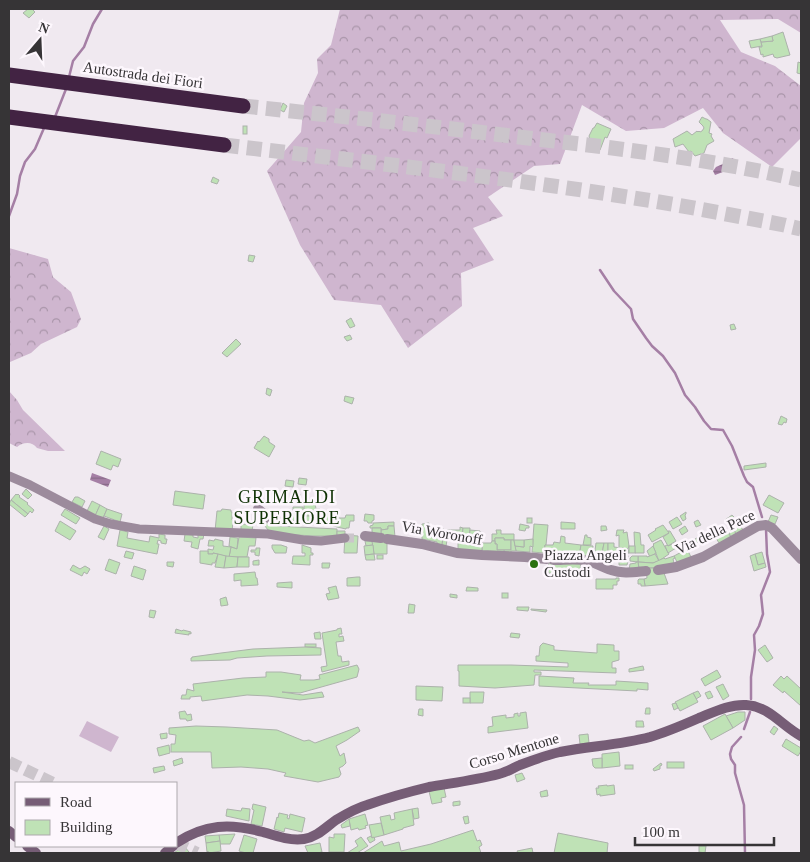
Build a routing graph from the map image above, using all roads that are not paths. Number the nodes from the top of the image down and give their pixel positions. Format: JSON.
{"nodes":[{"id":1,"x":9,"y":75,"type":"edge"},
{"id":2,"x":243,"y":106,"type":"tunnel mouth"},
{"id":3,"x":9,"y":118,"type":"edge"},
{"id":4,"x":224,"y":146,"type":"tunnel mouth"},
{"id":5,"x":9,"y":476,"type":"edge"},
{"id":6,"x":258,"y":509,"type":"dead end"},
{"id":7,"x":270,"y":519,"type":"dead end"},
{"id":8,"x":362,"y":537,"type":"tunnel mouth"},
{"id":9,"x":345,"y":538,"type":"tunnel mouth"},
{"id":10,"x":801,"y":559,"type":"edge"},
{"id":11,"x":658,"y":570,"type":"dead end"},
{"id":12,"x":646,"y":571,"type":"dead end"},
{"id":13,"x":801,"y":736,"type":"edge"},
{"id":14,"x":178,"y":842,"type":"edge"}],
"edges":[{"from":1,"to":2,"type":"highway","name":"Autostrada dei Fiori"},
{"from":3,"to":4,"type":"highway"},
{"from":5,"to":9,"type":"street"},
{"from":6,"to":7,"type":"street"},
{"from":8,"to":12,"type":"street","name":"Via Woronoff"},
{"from":10,"to":11,"type":"street","name":"Via della Pace"},
{"from":13,"to":14,"type":"main road","name":"Corso Mentone"}]}
